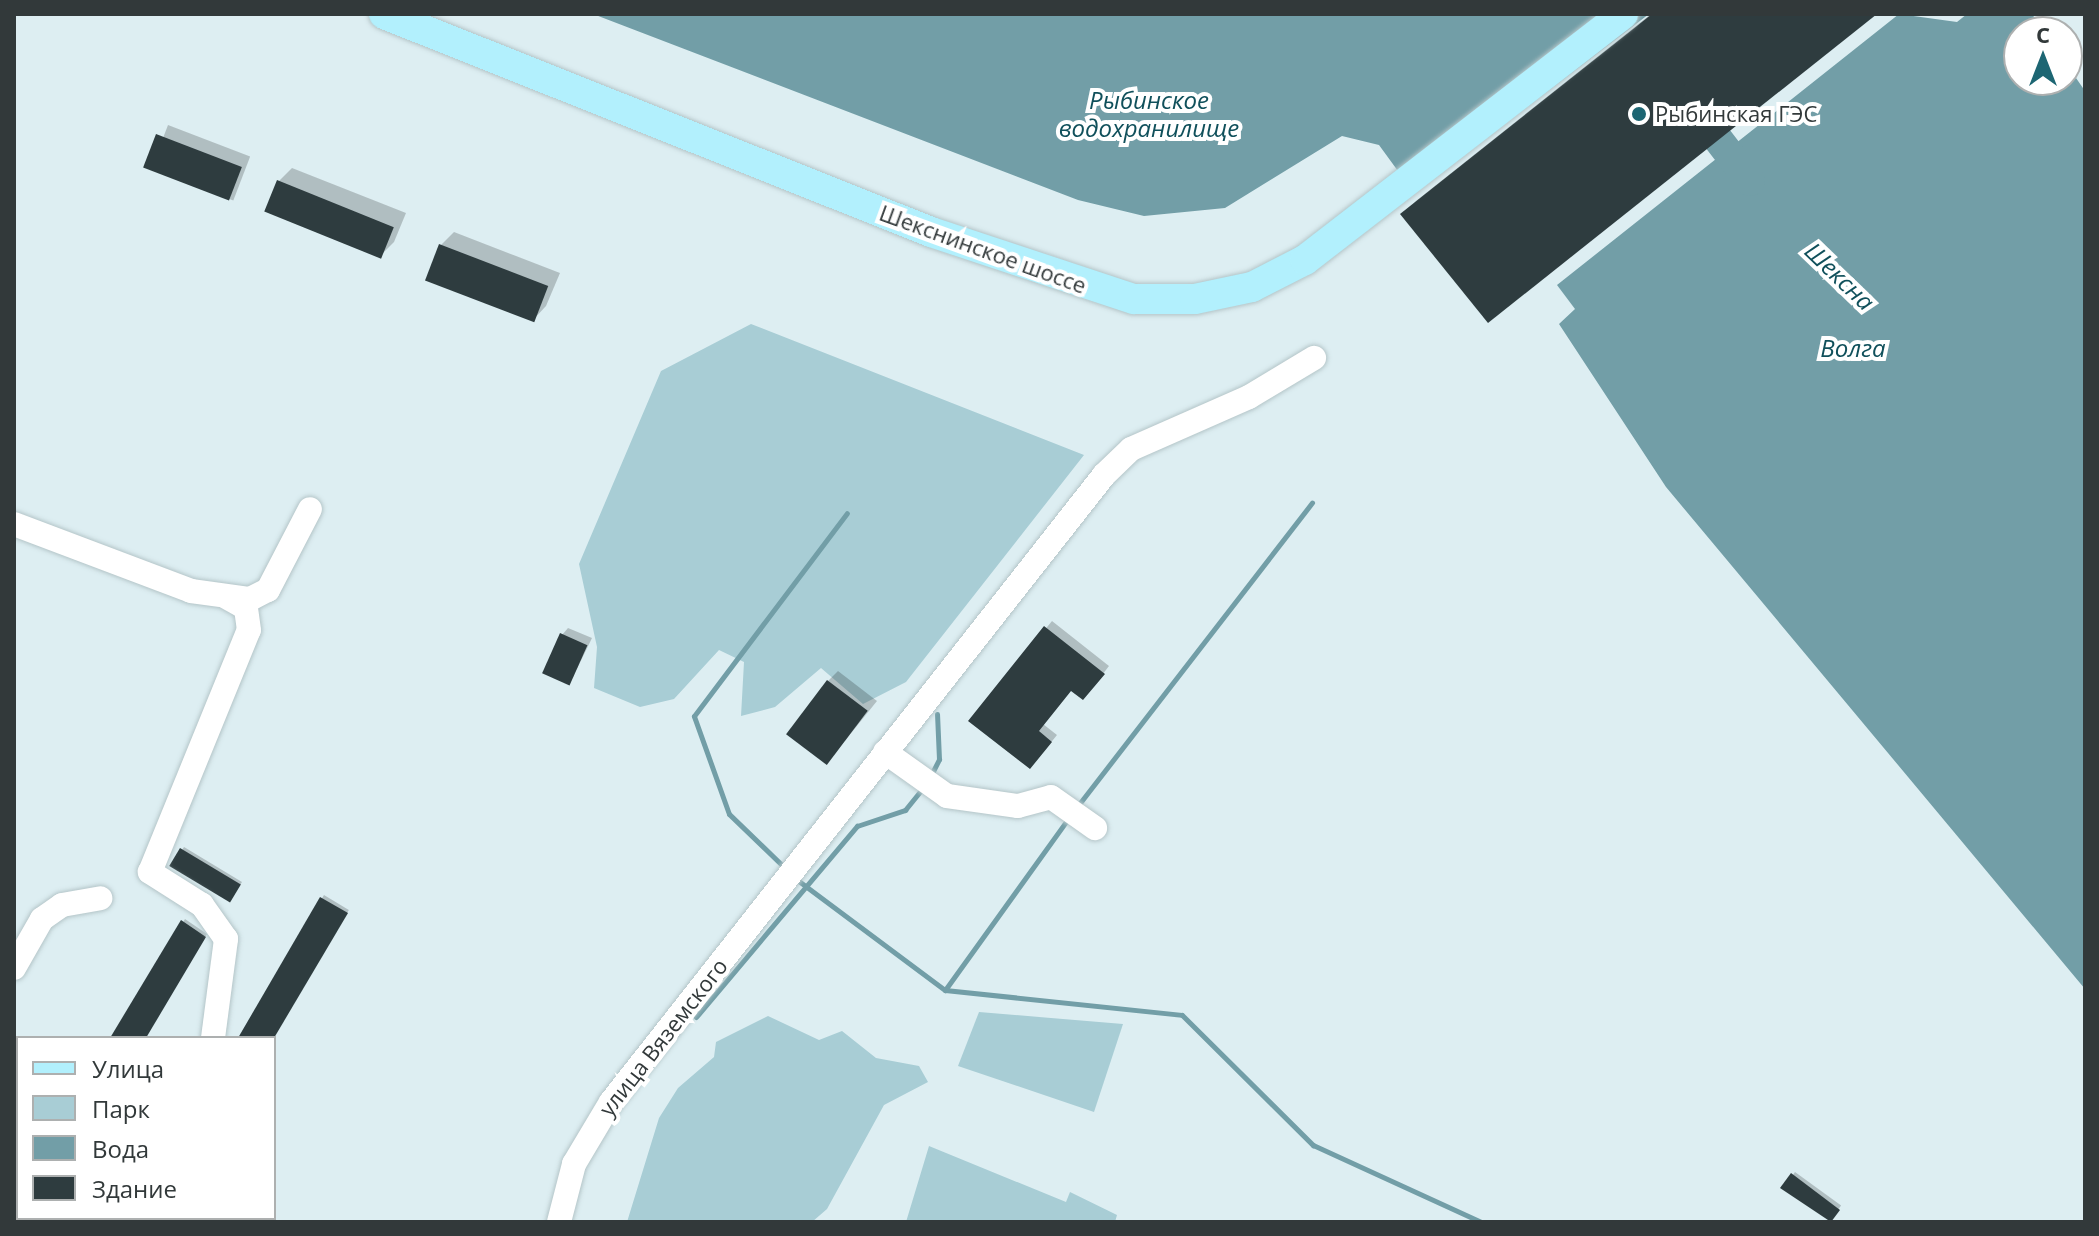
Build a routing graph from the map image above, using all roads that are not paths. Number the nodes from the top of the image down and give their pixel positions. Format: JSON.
{"nodes":[{"id":1,"x":384,"y":14,"type":"edge"},
{"id":2,"x":1623,"y":14,"type":"edge"},
{"id":3,"x":1314,"y":358,"type":"dead end"},
{"id":4,"x":310,"y":509,"type":"dead end"},
{"id":5,"x":14,"y":524,"type":"edge"},
{"id":6,"x":228,"y":598,"type":"junction"},
{"id":7,"x":885,"y":752,"type":"junction"},
{"id":8,"x":1095,"y":828,"type":"dead end"},
{"id":9,"x":100,"y":898,"type":"dead end"},
{"id":10,"x":14,"y":968,"type":"edge"},
{"id":11,"x":213,"y":1036,"type":"edge"},
{"id":12,"x":559,"y":1222,"type":"edge"}],
"edges":[{"from":1,"to":2,"type":"main road","name":"Шекснинское шоссе"},
{"from":3,"to":7,"type":"street","name":"улица Вяземского"},
{"from":4,"to":6,"type":"street"},
{"from":5,"to":6,"type":"street"},
{"from":6,"to":11,"type":"street"},
{"from":7,"to":8,"type":"street"},
{"from":7,"to":12,"type":"street","name":"улица Вяземского"},
{"from":9,"to":10,"type":"street"}]}
